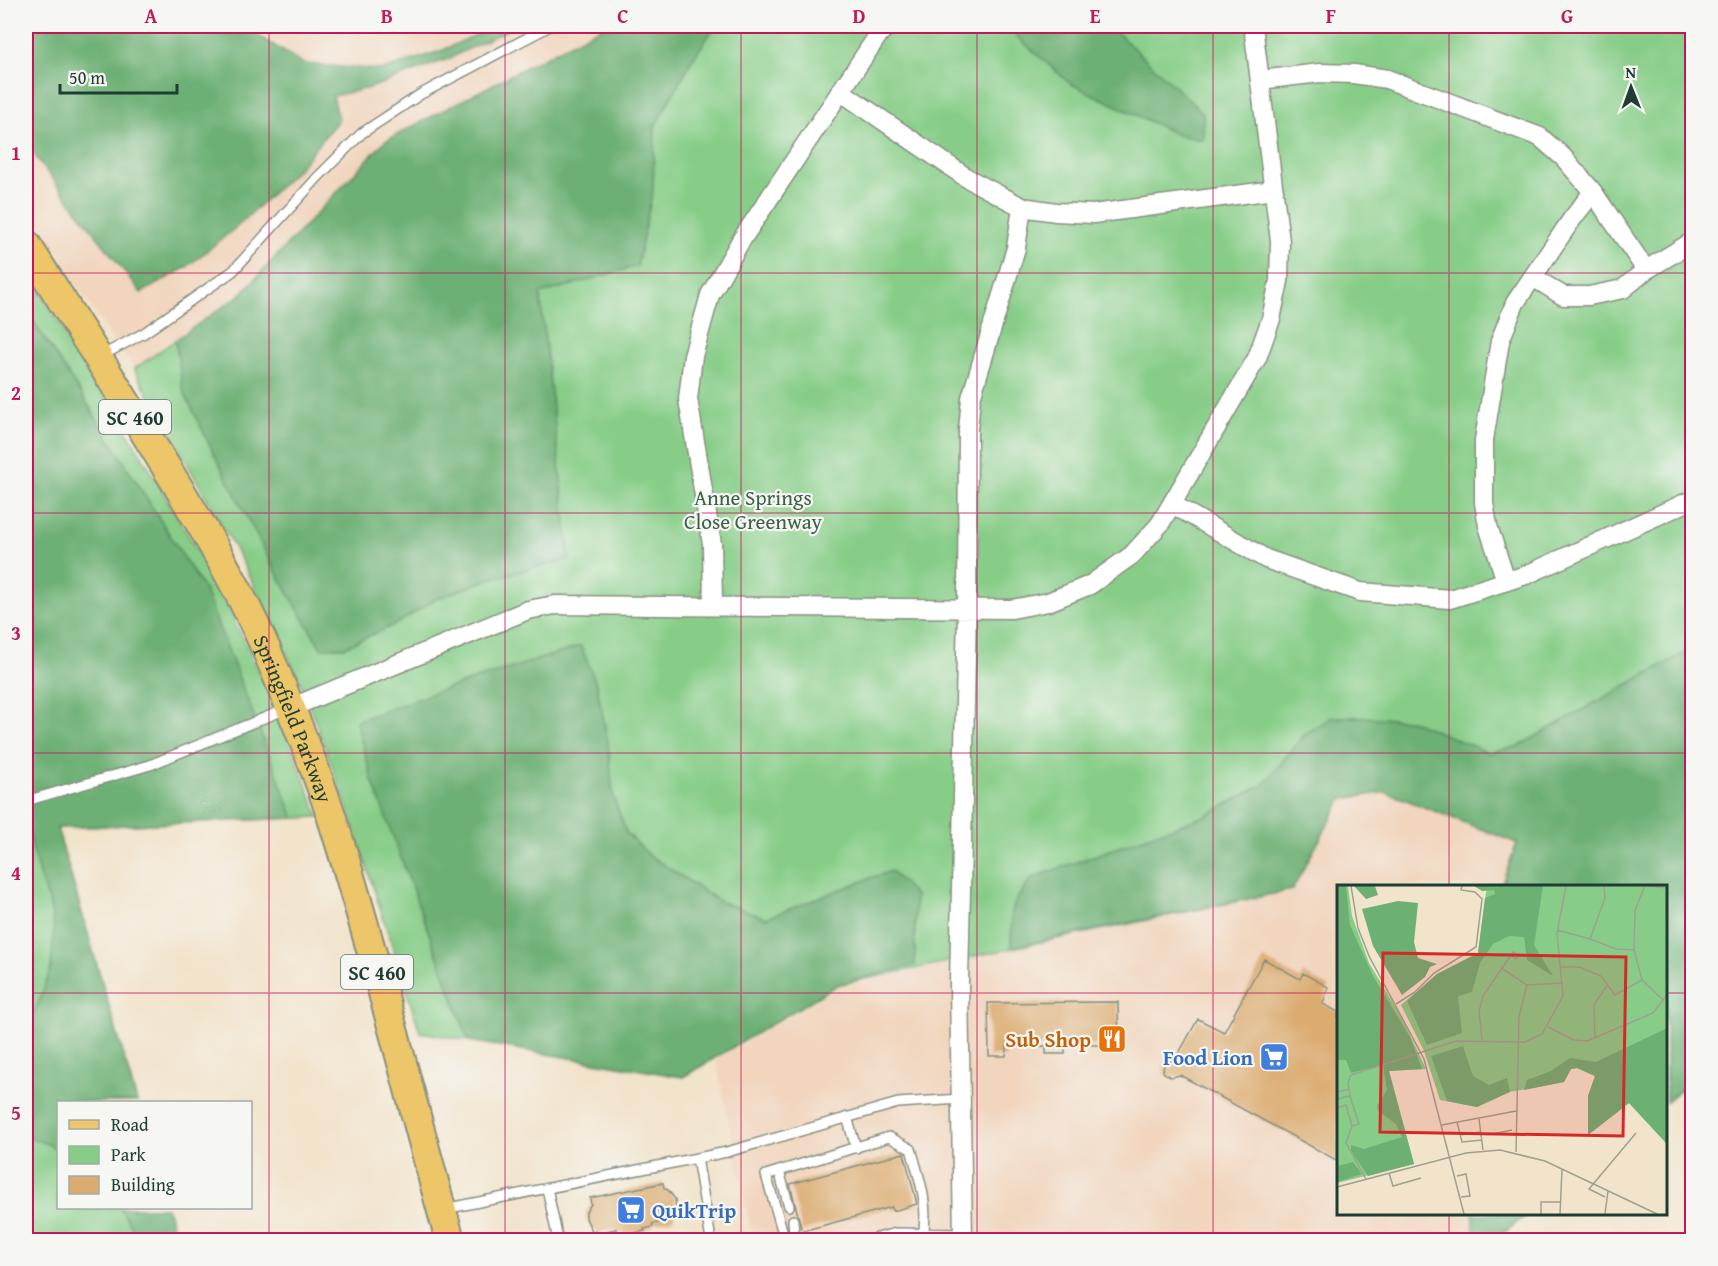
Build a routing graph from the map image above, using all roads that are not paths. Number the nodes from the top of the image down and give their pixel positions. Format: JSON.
{"nodes":[{"id":1,"x":550,"y":26,"type":"edge"},
{"id":2,"x":887,"y":26,"type":"edge"},
{"id":3,"x":1252,"y":26,"type":"edge"},
{"id":4,"x":1260,"y":80,"type":"junction"},
{"id":5,"x":840,"y":91,"type":"junction"},
{"id":6,"x":1274,"y":190,"type":"junction"},
{"id":7,"x":1593,"y":192,"type":"junction"},
{"id":8,"x":1022,"y":207,"type":"junction"},
{"id":9,"x":1692,"y":242,"type":"edge"},
{"id":10,"x":26,"y":244,"type":"edge"},
{"id":11,"x":1646,"y":270,"type":"junction"},
{"id":12,"x":1533,"y":277,"type":"junction"},
{"id":13,"x":99,"y":357,"type":"junction"},
{"id":14,"x":1692,"y":501,"type":"edge"},
{"id":15,"x":1172,"y":504,"type":"junction"},
{"id":16,"x":1506,"y":581,"type":"junction"},
{"id":17,"x":713,"y":606,"type":"junction"},
{"id":18,"x":967,"y":608,"type":"junction"},
{"id":19,"x":290,"y":708,"type":"junction"},
{"id":20,"x":26,"y":801,"type":"edge"},
{"id":21,"x":961,"y":1100,"type":"junction"},
{"id":22,"x":847,"y":1118,"type":"junction"},
{"id":23,"x":856,"y":1148,"type":"junction"},
{"id":24,"x":697,"y":1158,"type":"junction"},
{"id":25,"x":779,"y":1171,"type":"junction"},
{"id":26,"x":547,"y":1188,"type":"junction"},
{"id":27,"x":789,"y":1206,"type":"dead end"},
{"id":28,"x":441,"y":1209,"type":"junction"},
{"id":29,"x":793,"y":1220,"type":"dead end"},
{"id":30,"x":923,"y":1236,"type":"edge"},
{"id":31,"x":963,"y":1237,"type":"edge"},
{"id":32,"x":450,"y":1240,"type":"edge"},
{"id":33,"x":558,"y":1240,"type":"edge"},
{"id":34,"x":711,"y":1240,"type":"edge"},
{"id":35,"x":786,"y":1240,"type":"edge"},
{"id":36,"x":870,"y":1240,"type":"edge"}],
"edges":[{"from":1,"to":13,"type":"lane"},
{"from":2,"to":5,"type":"street"},
{"from":3,"to":4,"type":"street"},
{"from":4,"to":6,"type":"street"},
{"from":4,"to":7,"type":"street"},
{"from":5,"to":8,"type":"street"},
{"from":5,"to":17,"type":"street"},
{"from":6,"to":8,"type":"street"},
{"from":6,"to":15,"type":"street"},
{"from":7,"to":11,"type":"street"},
{"from":7,"to":12,"type":"street"},
{"from":8,"to":18,"type":"street"},
{"from":9,"to":11,"type":"street"},
{"from":10,"to":13,"type":"main road","name":"Springfield Parkway","number":"SC 460"},
{"from":11,"to":12,"type":"street"},
{"from":12,"to":16,"type":"street"},
{"from":13,"to":19,"type":"main road","name":"Springfield Parkway","number":"SC 460"},
{"from":14,"to":16,"type":"street"},
{"from":15,"to":16,"type":"street"},
{"from":15,"to":18,"type":"street"},
{"from":17,"to":18,"type":"street"},
{"from":17,"to":19,"type":"street"},
{"from":18,"to":21,"type":"street"},
{"from":19,"to":20,"type":"lane"},
{"from":19,"to":28,"type":"main road","name":"Springfield Parkway","number":"SC 460"},
{"from":21,"to":22,"type":"lane"},
{"from":21,"to":31,"type":"street"},
{"from":22,"to":23,"type":"lane"},
{"from":22,"to":24,"type":"lane"},
{"from":23,"to":25,"type":"lane"},
{"from":23,"to":30,"type":"lane"},
{"from":24,"to":26,"type":"lane"},
{"from":24,"to":34,"type":"lane"},
{"from":25,"to":27,"type":"lane"},
{"from":25,"to":35,"type":"lane"},
{"from":26,"to":28,"type":"lane"},
{"from":26,"to":33,"type":"lane"},
{"from":28,"to":32,"type":"main road","name":"Springfield Parkway","number":"SC 460"},
{"from":29,"to":35,"type":"lane"},
{"from":30,"to":31,"type":"lane"},
{"from":30,"to":36,"type":"lane"}]}
